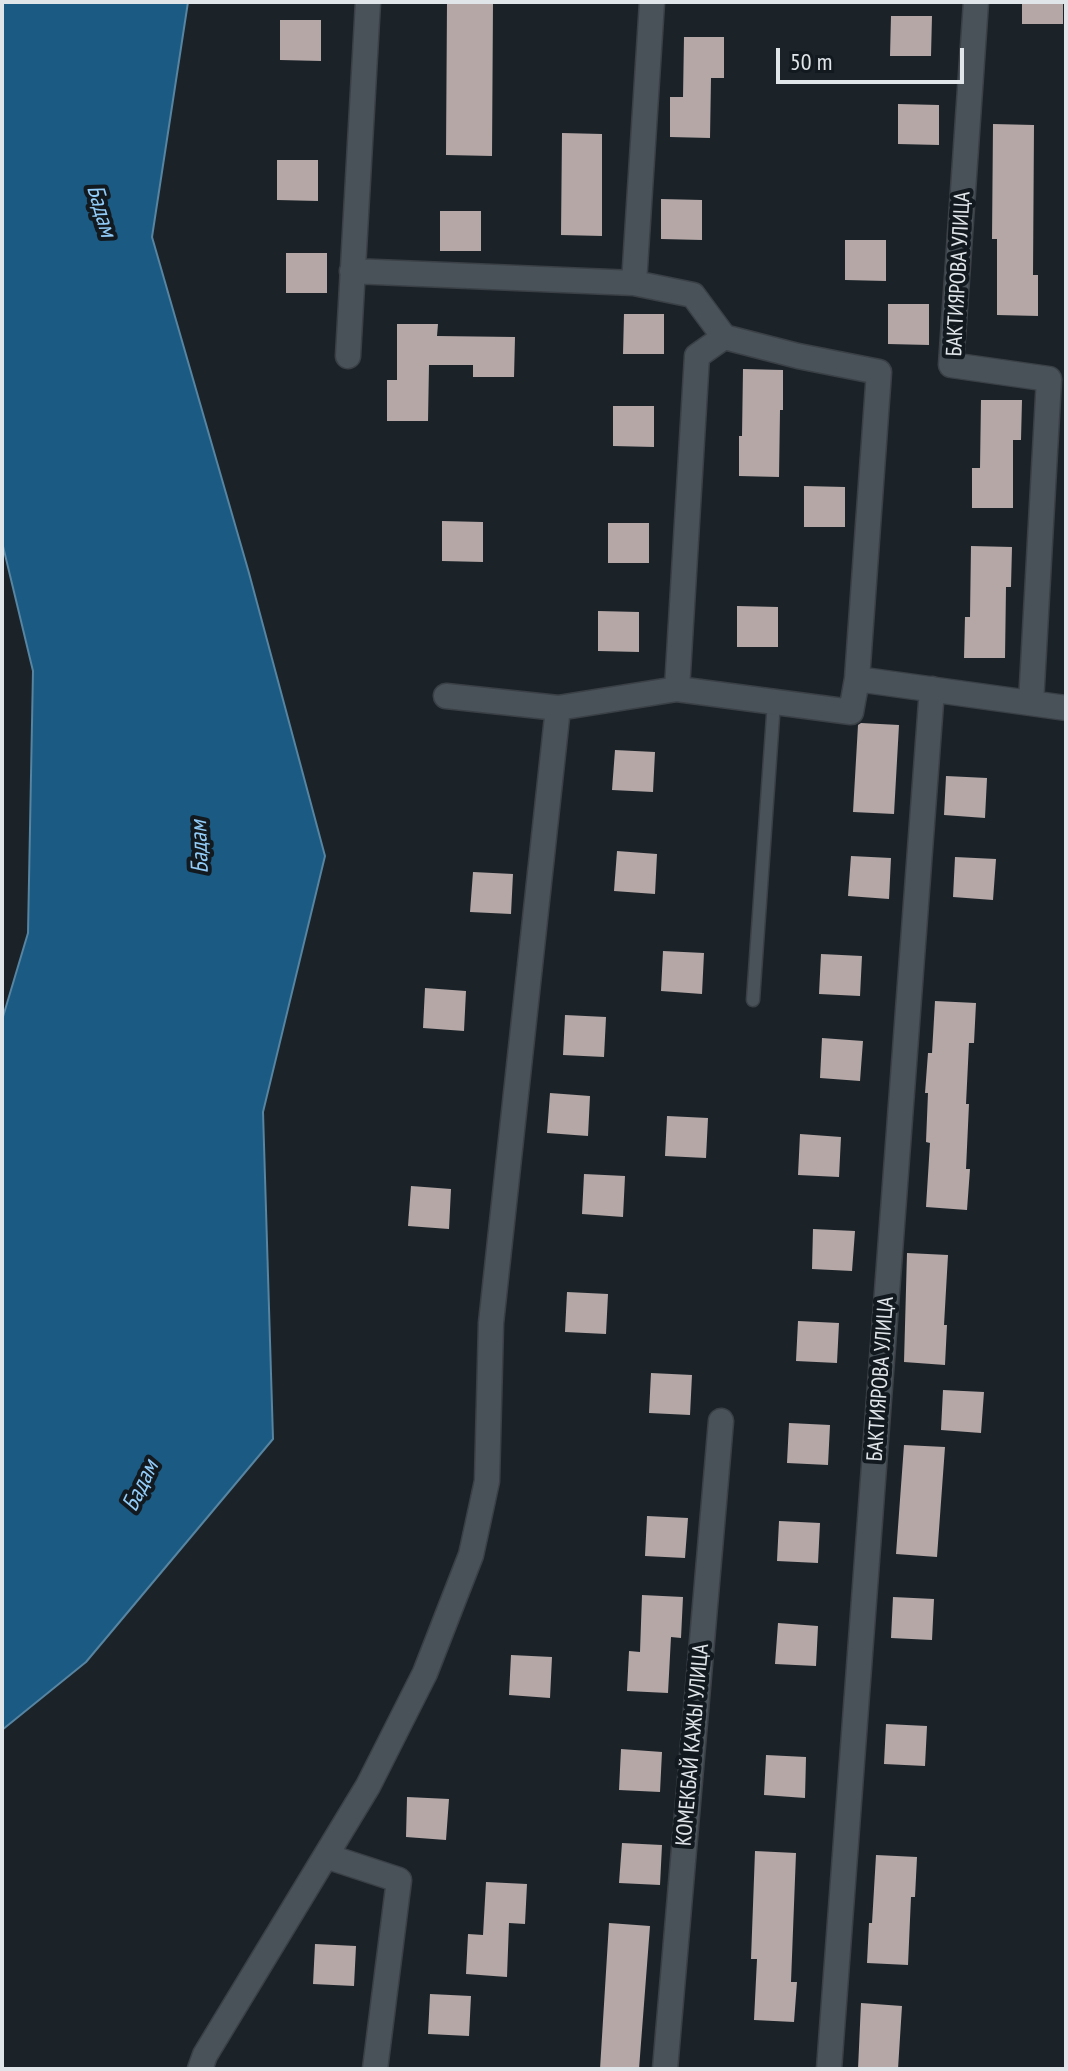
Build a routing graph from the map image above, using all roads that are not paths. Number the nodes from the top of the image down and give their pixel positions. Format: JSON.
{"nodes":[{"id":1,"x":368,"y":2,"type":"edge"},
{"id":2,"x":652,"y":2,"type":"edge"},
{"id":3,"x":976,"y":2,"type":"edge"},
{"id":4,"x":352,"y":271,"type":"junction"},
{"id":5,"x":634,"y":283,"type":"junction"},
{"id":6,"x":724,"y":337,"type":"junction"},
{"id":7,"x":348,"y":356,"type":"dead end"},
{"id":8,"x":857,"y":679,"type":"junction"},
{"id":9,"x":677,"y":689,"type":"junction"},
{"id":10,"x":932,"y":689,"type":"junction"},
{"id":11,"x":446,"y":696,"type":"dead end"},
{"id":12,"x":774,"y":702,"type":"junction"},
{"id":13,"x":1031,"y":703,"type":"junction"},
{"id":14,"x":558,"y":708,"type":"junction"},
{"id":15,"x":1066,"y":708,"type":"edge"},
{"id":16,"x":753,"y":1000,"type":"dead end"},
{"id":17,"x":721,"y":1421,"type":"dead end"},
{"id":18,"x":326,"y":1856,"type":"junction"},
{"id":19,"x":200,"y":2069,"type":"edge"},
{"id":20,"x":375,"y":2069,"type":"edge"},
{"id":21,"x":665,"y":2069,"type":"edge"},
{"id":22,"x":829,"y":2069,"type":"edge"}],
"edges":[{"from":1,"to":4,"type":"street"},
{"from":2,"to":5,"type":"street"},
{"from":3,"to":13,"type":"street","name":"БАКТИЯРОВА УЛИЦА"},
{"from":4,"to":5,"type":"street"},
{"from":4,"to":7,"type":"street"},
{"from":5,"to":6,"type":"street"},
{"from":6,"to":8,"type":"street"},
{"from":6,"to":9,"type":"street"},
{"from":8,"to":10,"type":"street"},
{"from":8,"to":12,"type":"street"},
{"from":9,"to":12,"type":"street"},
{"from":9,"to":14,"type":"street"},
{"from":10,"to":13,"type":"street"},
{"from":10,"to":22,"type":"street","name":"БАКТИЯРОВА УЛИЦА"},
{"from":11,"to":14,"type":"street"},
{"from":12,"to":16,"type":"lane"},
{"from":13,"to":15,"type":"street"},
{"from":14,"to":18,"type":"street"},
{"from":17,"to":21,"type":"street","name":"КОМЕКБАЙ КАЖЫ УЛИЦА"},
{"from":18,"to":19,"type":"street"},
{"from":18,"to":20,"type":"street"}]}
